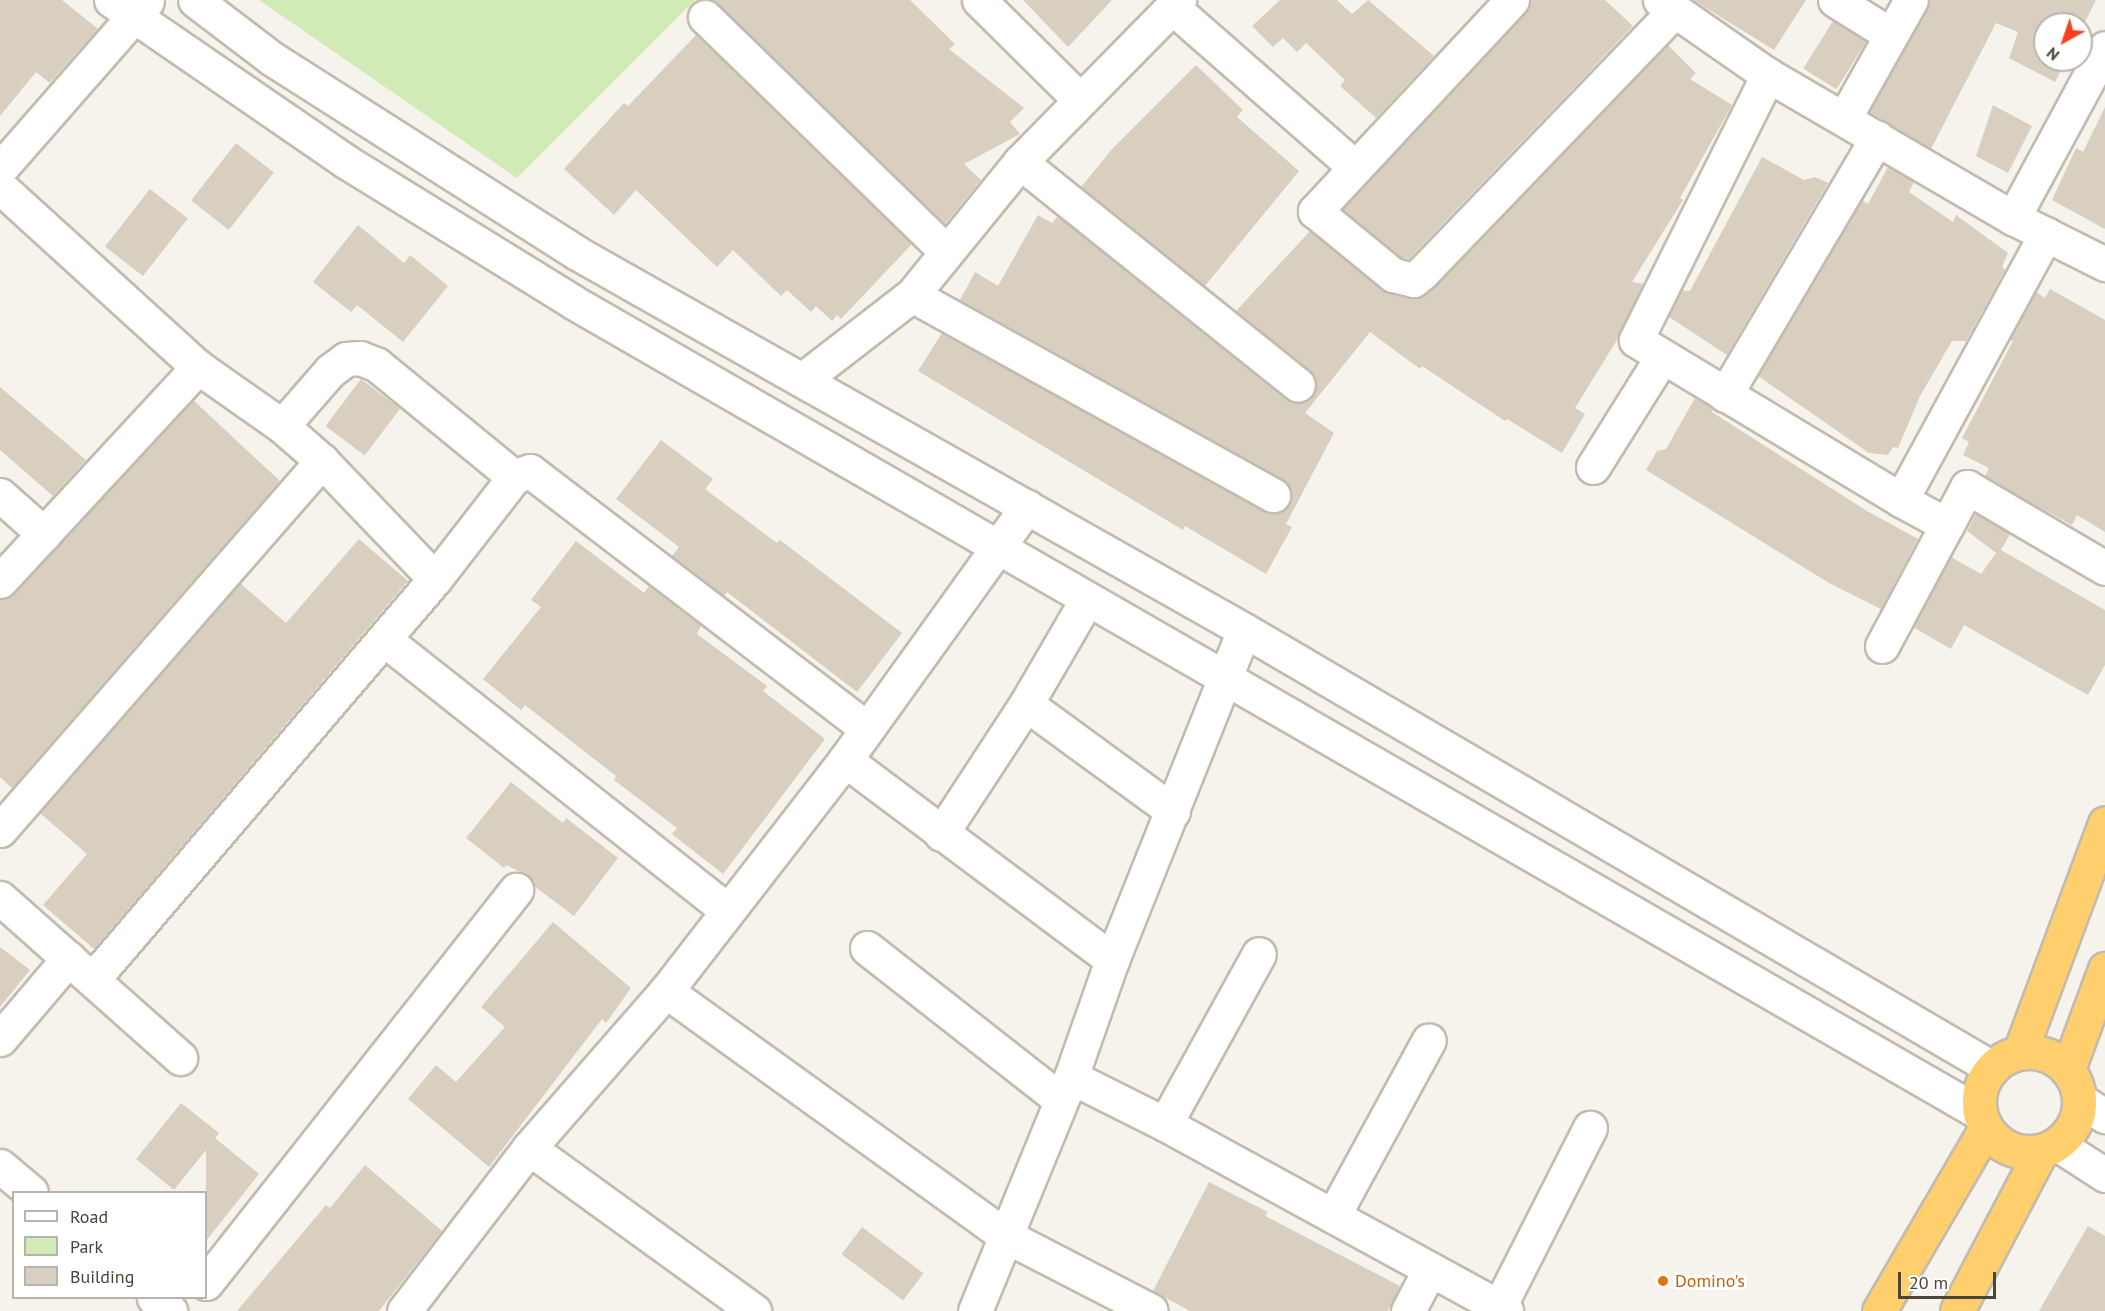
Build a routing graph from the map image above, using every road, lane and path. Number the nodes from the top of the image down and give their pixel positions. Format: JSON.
{"nodes":[{"id":1,"x":195,"y":0,"type":"edge"},
{"id":2,"x":979,"y":0,"type":"edge"},
{"id":3,"x":1512,"y":0,"type":"edge"},
{"id":4,"x":1835,"y":0,"type":"edge"},
{"id":5,"x":1911,"y":0,"type":"edge"},
{"id":6,"x":1176,"y":4,"type":"edge"},
{"id":7,"x":1668,"y":5,"type":"edge"},
{"id":8,"x":131,"y":6,"type":"edge"},
{"id":9,"x":705,"y":17,"type":"dead end"},
{"id":10,"x":1891,"y":35,"type":"junction"},
{"id":11,"x":2105,"y":48,"type":"edge"},
{"id":12,"x":1768,"y":75,"type":"junction"},
{"id":13,"x":1080,"y":100,"type":"junction"},
{"id":14,"x":1845,"y":117,"type":"junction"},
{"id":15,"x":1876,"y":138,"type":"junction"},
{"id":16,"x":1020,"y":162,"type":"junction"},
{"id":17,"x":1355,"y":167,"type":"junction"},
{"id":18,"x":0,"y":169,"type":"edge"},
{"id":19,"x":0,"y":187,"type":"edge"},
{"id":20,"x":2013,"y":219,"type":"junction"},
{"id":21,"x":2046,"y":234,"type":"junction"},
{"id":22,"x":946,"y":251,"type":"junction"},
{"id":23,"x":2105,"y":264,"type":"edge"},
{"id":24,"x":912,"y":295,"type":"junction"},
{"id":25,"x":1662,"y":357,"type":"junction"},
{"id":26,"x":198,"y":367,"type":"junction"},
{"id":27,"x":802,"y":380,"type":"junction"},
{"id":28,"x":1298,"y":385,"type":"dead end"},
{"id":29,"x":1725,"y":396,"type":"junction"},
{"id":30,"x":282,"y":426,"type":"junction"},
{"id":31,"x":322,"y":461,"type":"junction"},
{"id":32,"x":1593,"y":467,"type":"dead end"},
{"id":33,"x":514,"y":477,"type":"junction"},
{"id":34,"x":0,"y":495,"type":"edge"},
{"id":35,"x":1273,"y":495,"type":"dead end"},
{"id":36,"x":1901,"y":500,"type":"junction"},
{"id":37,"x":1027,"y":507,"type":"junction"},
{"id":38,"x":1947,"y":525,"type":"junction"},
{"id":39,"x":44,"y":534,"type":"junction"},
{"id":40,"x":996,"y":548,"type":"junction"},
{"id":41,"x":2105,"y":568,"type":"edge"},
{"id":42,"x":435,"y":579,"type":"junction"},
{"id":43,"x":0,"y":581,"type":"edge"},
{"id":44,"x":1087,"y":599,"type":"junction"},
{"id":45,"x":1244,"y":630,"type":"junction"},
{"id":46,"x":385,"y":640,"type":"junction"},
{"id":47,"x":1882,"y":646,"type":"dead end"},
{"id":48,"x":1225,"y":677,"type":"junction"},
{"id":49,"x":1026,"y":704,"type":"junction"},
{"id":50,"x":866,"y":728,"type":"junction"},
{"id":51,"x":845,"y":760,"type":"junction"},
{"id":52,"x":1173,"y":811,"type":"junction"},
{"id":53,"x":2105,"y":823,"type":"edge"},
{"id":54,"x":0,"y":830,"type":"edge"},
{"id":55,"x":941,"y":834,"type":"junction"},
{"id":56,"x":516,"y":890,"type":"dead end"},
{"id":57,"x":0,"y":898,"type":"edge"},
{"id":58,"x":726,"y":909,"type":"junction"},
{"id":59,"x":867,"y":948,"type":"dead end"},
{"id":60,"x":1259,"y":954,"type":"dead end"},
{"id":61,"x":1112,"y":960,"type":"junction"},
{"id":62,"x":81,"y":969,"type":"junction"},
{"id":63,"x":2105,"y":969,"type":"edge"},
{"id":64,"x":666,"y":991,"type":"junction"},
{"id":65,"x":0,"y":1040,"type":"edge"},
{"id":66,"x":1429,"y":1040,"type":"dead end"},
{"id":67,"x":2020,"y":1052,"type":"junction"},
{"id":68,"x":180,"y":1058,"type":"dead end"},
{"id":69,"x":1992,"y":1068,"type":"junction"},
{"id":70,"x":2068,"y":1069,"type":"junction"},
{"id":71,"x":1066,"y":1088,"type":"junction"},
{"id":72,"x":2092,"y":1108,"type":"edge"},
{"id":73,"x":1983,"y":1120,"type":"junction"},
{"id":74,"x":1166,"y":1124,"type":"junction"},
{"id":75,"x":1590,"y":1128,"type":"dead end"},
{"id":76,"x":529,"y":1148,"type":"junction"},
{"id":77,"x":2049,"y":1148,"type":"junction"},
{"id":78,"x":0,"y":1166,"type":"edge"},
{"id":79,"x":2105,"y":1175,"type":"edge"},
{"id":80,"x":30,"y":1191,"type":"edge"},
{"id":81,"x":1332,"y":1216,"type":"junction"},
{"id":82,"x":1004,"y":1235,"type":"junction"},
{"id":83,"x":1430,"y":1269,"type":"junction"},
{"id":84,"x":207,"y":1282,"type":"edge"},
{"id":85,"x":155,"y":1299,"type":"edge"},
{"id":86,"x":193,"y":1299,"type":"edge"},
{"id":87,"x":1502,"y":1309,"type":"edge"},
{"id":88,"x":170,"y":1311,"type":"edge"},
{"id":89,"x":183,"y":1311,"type":"edge"},
{"id":90,"x":404,"y":1311,"type":"edge"},
{"id":91,"x":754,"y":1311,"type":"edge"},
{"id":92,"x":975,"y":1311,"type":"edge"},
{"id":93,"x":1151,"y":1311,"type":"edge"},
{"id":94,"x":1408,"y":1311,"type":"edge"},
{"id":95,"x":1879,"y":1311,"type":"edge"},
{"id":96,"x":1957,"y":1311,"type":"edge"}],
"edges":[{"from":1,"to":27,"type":"street"},
{"from":2,"to":13,"type":"street"},
{"from":3,"to":17,"type":"street"},
{"from":4,"to":10,"type":"street"},
{"from":5,"to":10,"type":"street"},
{"from":6,"to":13,"type":"street"},
{"from":6,"to":17,"type":"street"},
{"from":7,"to":12,"type":"street"},
{"from":7,"to":17,"type":"street"},
{"from":8,"to":18,"type":"street"},
{"from":8,"to":40,"type":"street"},
{"from":9,"to":22,"type":"street"},
{"from":10,"to":14,"type":"street"},
{"from":11,"to":20,"type":"street"},
{"from":12,"to":14,"type":"street"},
{"from":12,"to":25,"type":"street"},
{"from":13,"to":16,"type":"street"},
{"from":14,"to":15,"type":"street"},
{"from":15,"to":20,"type":"street"},
{"from":15,"to":29,"type":"street"},
{"from":16,"to":22,"type":"street"},
{"from":16,"to":28,"type":"street"},
{"from":19,"to":26,"type":"street"},
{"from":20,"to":21,"type":"street"},
{"from":21,"to":23,"type":"street"},
{"from":21,"to":36,"type":"street"},
{"from":22,"to":24,"type":"street"},
{"from":24,"to":27,"type":"street"},
{"from":24,"to":35,"type":"street"},
{"from":25,"to":29,"type":"street"},
{"from":25,"to":32,"type":"street"},
{"from":26,"to":30,"type":"street"},
{"from":26,"to":39,"type":"street"},
{"from":27,"to":37,"type":"street"},
{"from":29,"to":36,"type":"street"},
{"from":30,"to":31,"type":"street"},
{"from":30,"to":33,"type":"street"},
{"from":31,"to":42,"type":"street"},
{"from":31,"to":54,"type":"street"},
{"from":33,"to":42,"type":"street"},
{"from":33,"to":50,"type":"street"},
{"from":34,"to":39,"type":"street"},
{"from":36,"to":38,"type":"street"},
{"from":37,"to":40,"type":"street"},
{"from":37,"to":45,"type":"street"},
{"from":38,"to":41,"type":"street"},
{"from":38,"to":47,"type":"street"},
{"from":39,"to":43,"type":"street"},
{"from":40,"to":44,"type":"street"},
{"from":40,"to":50,"type":"street"},
{"from":42,"to":46,"type":"street"},
{"from":44,"to":48,"type":"street"},
{"from":44,"to":49,"type":"street"},
{"from":45,"to":48,"type":"street"},
{"from":45,"to":69,"type":"street"},
{"from":46,"to":58,"type":"street"},
{"from":46,"to":62,"type":"street"},
{"from":48,"to":52,"type":"street"},
{"from":48,"to":73,"type":"street"},
{"from":49,"to":52,"type":"street"},
{"from":49,"to":55,"type":"street"},
{"from":50,"to":51,"type":"street"},
{"from":51,"to":55,"type":"street"},
{"from":51,"to":58,"type":"street"},
{"from":52,"to":61,"type":"street"},
{"from":53,"to":67,"type":"highway"},
{"from":55,"to":61,"type":"street"},
{"from":56,"to":84,"type":"street"},
{"from":57,"to":62,"type":"street"},
{"from":58,"to":64,"type":"street"},
{"from":59,"to":71,"type":"street"},
{"from":60,"to":74,"type":"street"},
{"from":61,"to":71,"type":"street"},
{"from":62,"to":65,"type":"street"},
{"from":62,"to":68,"type":"street"},
{"from":63,"to":70,"type":"highway"},
{"from":64,"to":76,"type":"street"},
{"from":64,"to":82,"type":"street"},
{"from":66,"to":81,"type":"street"},
{"from":67,"to":69,"type":"highway"},
{"from":67,"to":70,"type":"highway"},
{"from":69,"to":73,"type":"highway"},
{"from":70,"to":72,"type":"highway"},
{"from":71,"to":74,"type":"street"},
{"from":71,"to":82,"type":"street"},
{"from":72,"to":77,"type":"highway"},
{"from":73,"to":77,"type":"highway"},
{"from":73,"to":95,"type":"highway"},
{"from":74,"to":81,"type":"street"},
{"from":75,"to":87,"type":"street"},
{"from":76,"to":90,"type":"street"},
{"from":76,"to":91,"type":"street"},
{"from":77,"to":79,"type":"street"},
{"from":77,"to":96,"type":"highway"},
{"from":78,"to":80,"type":"street"},
{"from":81,"to":83,"type":"street"},
{"from":82,"to":92,"type":"street"},
{"from":82,"to":93,"type":"street"},
{"from":83,"to":87,"type":"street"},
{"from":83,"to":94,"type":"street"},
{"from":85,"to":88,"type":"street"},
{"from":86,"to":89,"type":"street"}]}
